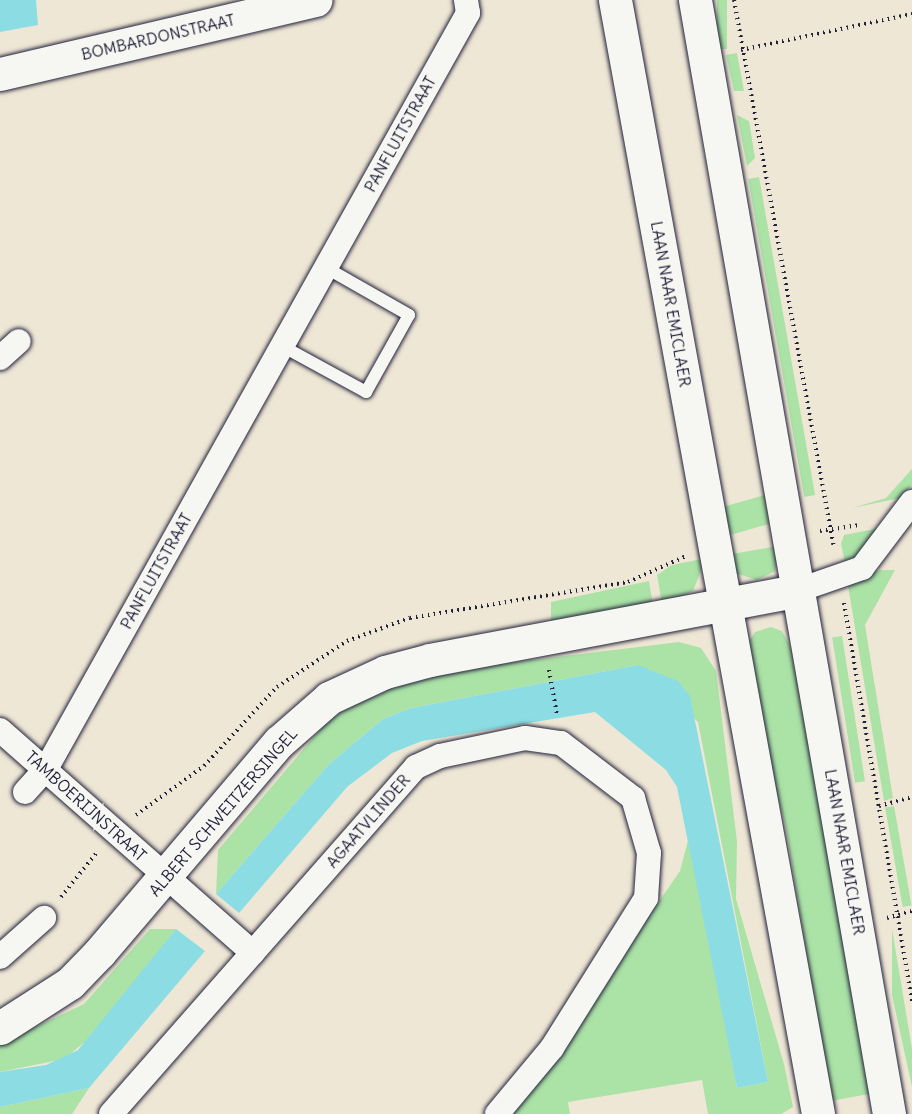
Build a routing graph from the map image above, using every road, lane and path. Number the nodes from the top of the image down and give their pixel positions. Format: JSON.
{"nodes":[{"id":1,"x":315,"y":0,"type":"edge"},
{"id":2,"x":466,"y":0,"type":"edge"},
{"id":3,"x":615,"y":0,"type":"edge"},
{"id":4,"x":695,"y":0,"type":"edge"},
{"id":5,"x":734,"y":0,"type":"edge"},
{"id":6,"x":912,"y":14,"type":"edge"},
{"id":7,"x":743,"y":49,"type":"junction"},
{"id":8,"x":705,"y":56,"type":"junction"},
{"id":9,"x":0,"y":74,"type":"edge"},
{"id":10,"x":326,"y":267,"type":"junction"},
{"id":11,"x":19,"y":341,"type":"dead end"},
{"id":12,"x":282,"y":346,"type":"junction"},
{"id":13,"x":0,"y":358,"type":"edge"},
{"id":14,"x":912,"y":502,"type":"edge"},
{"id":15,"x":839,"y":578,"type":"junction"},
{"id":16,"x":799,"y":590,"type":"junction"},
{"id":17,"x":726,"y":608,"type":"junction"},
{"id":18,"x":549,"y":667,"type":"dead end"},
{"id":19,"x":557,"y":721,"type":"dead end"},
{"id":20,"x":0,"y":730,"type":"edge"},
{"id":21,"x":46,"y":769,"type":"junction"},
{"id":22,"x":25,"y":792,"type":"dead end"},
{"id":23,"x":912,"y":797,"type":"edge"},
{"id":24,"x":879,"y":806,"type":"junction"},
{"id":25,"x":165,"y":877,"type":"junction"},
{"id":26,"x":912,"y":911,"type":"edge"},
{"id":27,"x":898,"y":915,"type":"junction"},
{"id":28,"x":44,"y":918,"type":"dead end"},
{"id":29,"x":883,"y":919,"type":"dead end"},
{"id":30,"x":253,"y":953,"type":"junction"},
{"id":31,"x":0,"y":957,"type":"edge"},
{"id":32,"x":911,"y":990,"type":"edge"},
{"id":33,"x":912,"y":1001,"type":"edge"},
{"id":34,"x":0,"y":1028,"type":"edge"},
{"id":35,"x":111,"y":1114,"type":"edge"},
{"id":36,"x":497,"y":1114,"type":"edge"},
{"id":37,"x":818,"y":1114,"type":"edge"},
{"id":38,"x":889,"y":1114,"type":"edge"}],
"edges":[{"from":1,"to":9,"type":"street","name":"BOMBARDONSTRAAT"},
{"from":2,"to":10,"type":"street","name":"PANFLUITSTRAAT"},
{"from":3,"to":17,"type":"street","name":"LAAN NAAR EMICLAER"},
{"from":4,"to":8,"type":"street","name":"LAAN NAAR EMICLAER"},
{"from":5,"to":7,"type":"path"},
{"from":6,"to":7,"type":"path"},
{"from":7,"to":8,"type":"path"},
{"from":7,"to":15,"type":"path"},
{"from":8,"to":16,"type":"street","name":"LAAN NAAR EMICLAER"},
{"from":10,"to":12,"type":"street","name":"PANFLUITSTRAAT"},
{"from":10,"to":12,"type":"lane"},
{"from":11,"to":13,"type":"street"},
{"from":12,"to":21,"type":"street","name":"PANFLUITSTRAAT"},
{"from":14,"to":15,"type":"street"},
{"from":15,"to":16,"type":"street"},
{"from":15,"to":24,"type":"path"},
{"from":16,"to":17,"type":"street"},
{"from":16,"to":38,"type":"street","name":"LAAN NAAR EMICLAER"},
{"from":17,"to":25,"type":"street","name":"ALBERT SCHWEITZERSINGEL"},
{"from":17,"to":37,"type":"street","name":"LAAN NAAR EMICLAER"},
{"from":18,"to":19,"type":"path"},
{"from":20,"to":21,"type":"street","name":"TAMBOERIJNSTRAAT"},
{"from":21,"to":22,"type":"street","name":"PANFLUITSTRAAT"},
{"from":21,"to":25,"type":"street","name":"TAMBOERIJNSTRAAT"},
{"from":23,"to":24,"type":"path"},
{"from":24,"to":27,"type":"path"},
{"from":25,"to":30,"type":"street","name":"TAMBOERIJNSTRAAT"},
{"from":25,"to":34,"type":"street","name":"ALBERT SCHWEITZERSINGEL"},
{"from":26,"to":27,"type":"path"},
{"from":27,"to":29,"type":"path"},
{"from":27,"to":32,"type":"path"},
{"from":28,"to":31,"type":"street"},
{"from":30,"to":35,"type":"street","name":"AGAATVLINDER"},
{"from":30,"to":36,"type":"street","name":"AGAATVLINDER"},
{"from":32,"to":33,"type":"path"}]}
